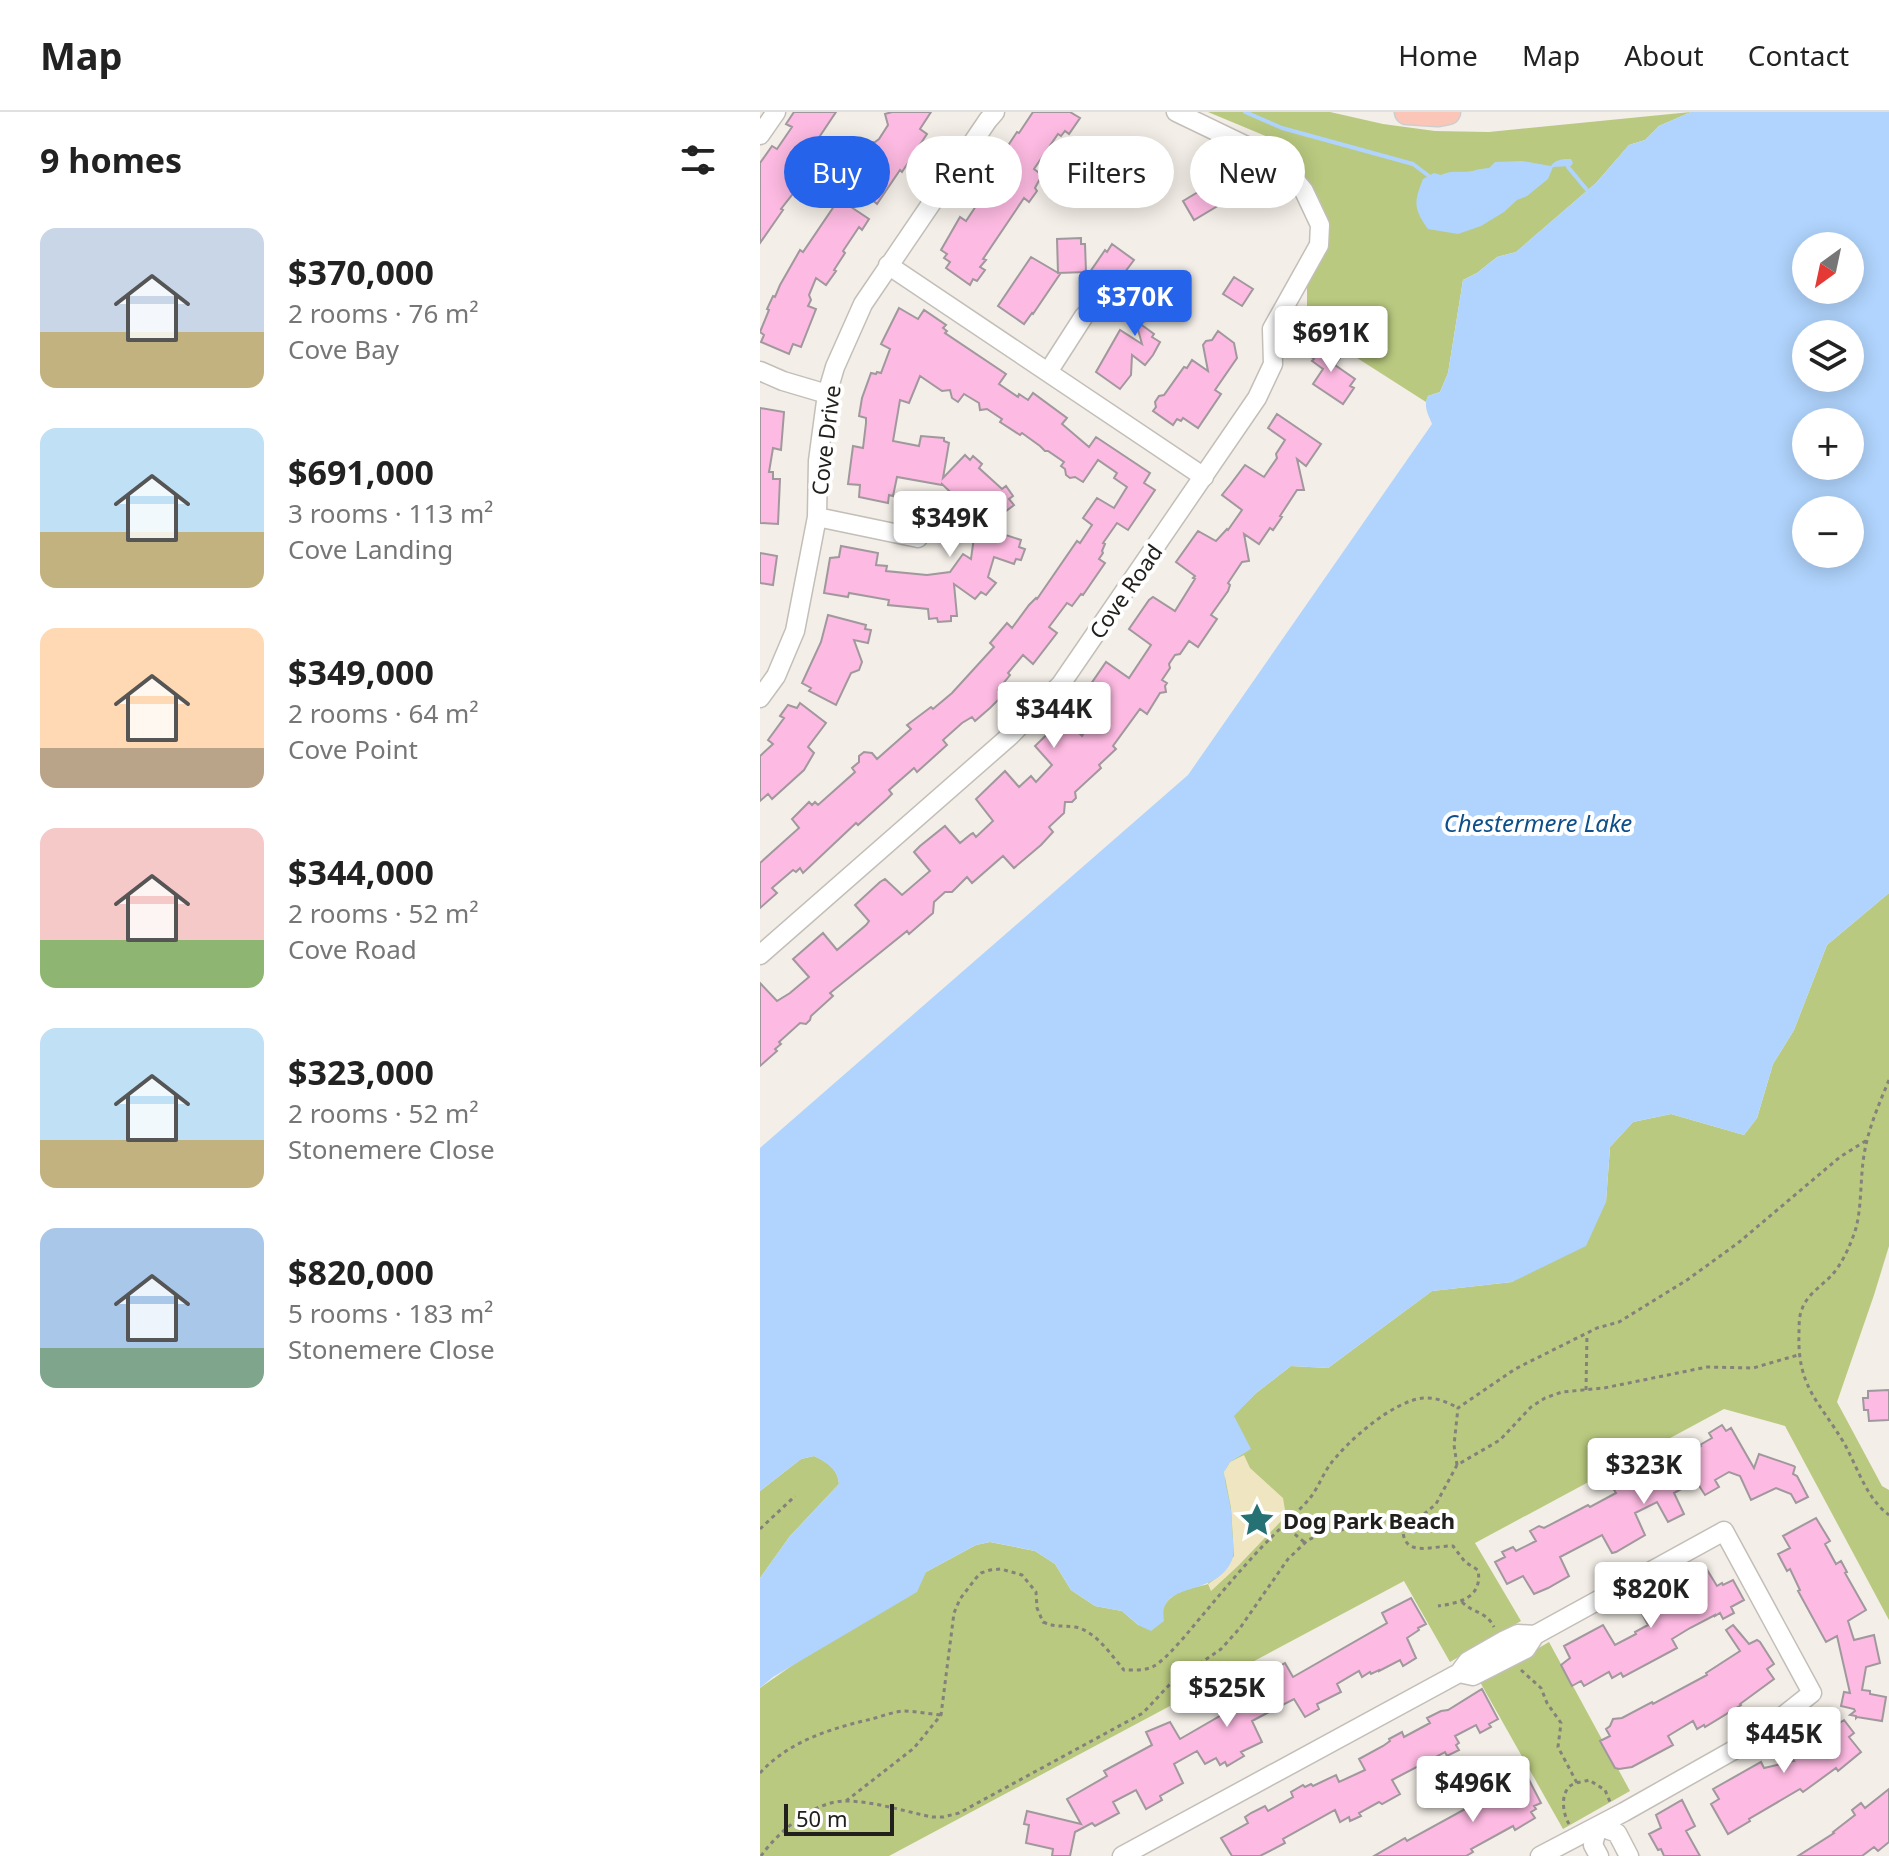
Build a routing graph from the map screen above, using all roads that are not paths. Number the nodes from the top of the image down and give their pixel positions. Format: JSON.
{"nodes":[{"id":1,"x":776,"y":112,"type":"edge"},
{"id":2,"x":1176,"y":112,"type":"edge"},
{"id":3,"x":1407,"y":112,"type":"edge"},
{"id":4,"x":1448,"y":112,"type":"edge"},
{"id":5,"x":991,"y":115,"type":"edge"},
{"id":6,"x":760,"y":135,"type":"edge"},
{"id":7,"x":888,"y":265,"type":"junction"},
{"id":8,"x":1084,"y":316,"type":"dead end"},
{"id":9,"x":760,"y":371,"type":"edge"},
{"id":10,"x":1048,"y":372,"type":"junction"},
{"id":11,"x":827,"y":394,"type":"junction"},
{"id":12,"x":1204,"y":477,"type":"junction"},
{"id":13,"x":817,"y":517,"type":"junction"},
{"id":14,"x":918,"y":538,"type":"dead end"},
{"id":15,"x":760,"y":698,"type":"edge"},
{"id":16,"x":760,"y":955,"type":"edge"},
{"id":17,"x":1598,"y":1826,"type":"junction"},
{"id":18,"x":1122,"y":1856,"type":"edge"},
{"id":19,"x":1540,"y":1856,"type":"edge"},
{"id":20,"x":1599,"y":1856,"type":"edge"},
{"id":21,"x":1629,"y":1856,"type":"edge"}],
"edges":[{"from":1,"to":6,"type":"street"},
{"from":2,"to":12,"type":"street","name":"Cove Road"},
{"from":3,"to":4,"type":"main road"},
{"from":5,"to":7,"type":"street","name":"Cove Drive"},
{"from":7,"to":10,"type":"street"},
{"from":7,"to":11,"type":"street","name":"Cove Drive"},
{"from":8,"to":10,"type":"street"},
{"from":9,"to":11,"type":"street"},
{"from":10,"to":12,"type":"street"},
{"from":11,"to":13,"type":"street","name":"Cove Drive"},
{"from":12,"to":16,"type":"street","name":"Cove Road"},
{"from":13,"to":14,"type":"street"},
{"from":13,"to":15,"type":"street","name":"Cove Drive"},
{"from":17,"to":18,"type":"street"},
{"from":17,"to":19,"type":"street"},
{"from":17,"to":20,"type":"street"},
{"from":17,"to":21,"type":"street"}]}
